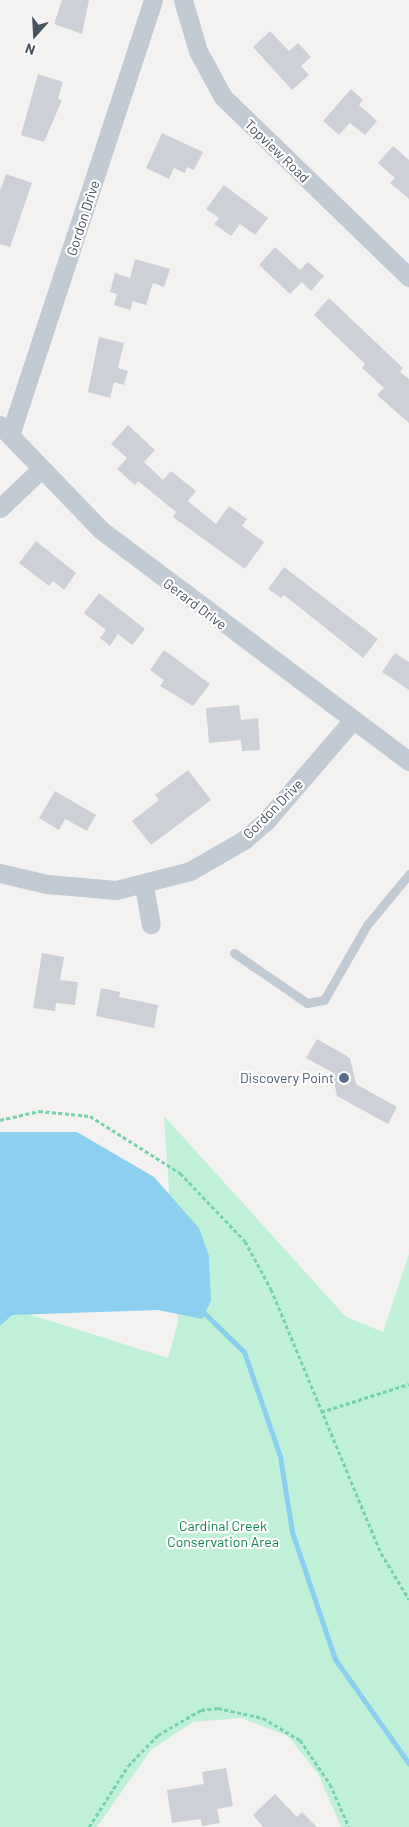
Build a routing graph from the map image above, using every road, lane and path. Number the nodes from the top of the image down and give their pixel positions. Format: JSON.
{"nodes":[{"id":1,"x":153,"y":0,"type":"edge"},
{"id":2,"x":183,"y":0,"type":"edge"},
{"id":3,"x":409,"y":277,"type":"edge"},
{"id":4,"x":5,"y":430,"type":"edge"},
{"id":5,"x":40,"y":470,"type":"junction"},
{"id":6,"x":0,"y":508,"type":"edge"},
{"id":7,"x":353,"y":720,"type":"junction"},
{"id":8,"x":409,"y":761,"type":"edge"},
{"id":9,"x":0,"y":873,"type":"edge"},
{"id":10,"x":409,"y":874,"type":"edge"},
{"id":11,"x":144,"y":886,"type":"junction"},
{"id":12,"x":151,"y":924,"type":"dead end"},
{"id":13,"x":234,"y":953,"type":"dead end"},
{"id":14,"x":0,"y":1120,"type":"edge"},
{"id":15,"x":409,"y":1384,"type":"edge"},
{"id":16,"x":320,"y":1412,"type":"junction"},
{"id":17,"x":409,"y":1599,"type":"edge"},
{"id":18,"x":89,"y":1827,"type":"edge"},
{"id":19,"x":349,"y":1827,"type":"edge"}],
"edges":[{"from":1,"to":4,"type":"street","name":"Gordon Drive"},
{"from":2,"to":3,"type":"street","name":"Topview Road"},
{"from":4,"to":5,"type":"street","name":"Gerard Drive"},
{"from":5,"to":6,"type":"street"},
{"from":5,"to":7,"type":"street","name":"Gerard Drive"},
{"from":7,"to":8,"type":"street","name":"Gerard Drive"},
{"from":7,"to":11,"type":"street","name":"Gordon Drive"},
{"from":9,"to":11,"type":"street","name":"Gordon Drive"},
{"from":10,"to":13,"type":"lane"},
{"from":11,"to":12,"type":"street"},
{"from":14,"to":16,"type":"path"},
{"from":15,"to":16,"type":"path"},
{"from":16,"to":17,"type":"path"},
{"from":18,"to":19,"type":"path"}]}
